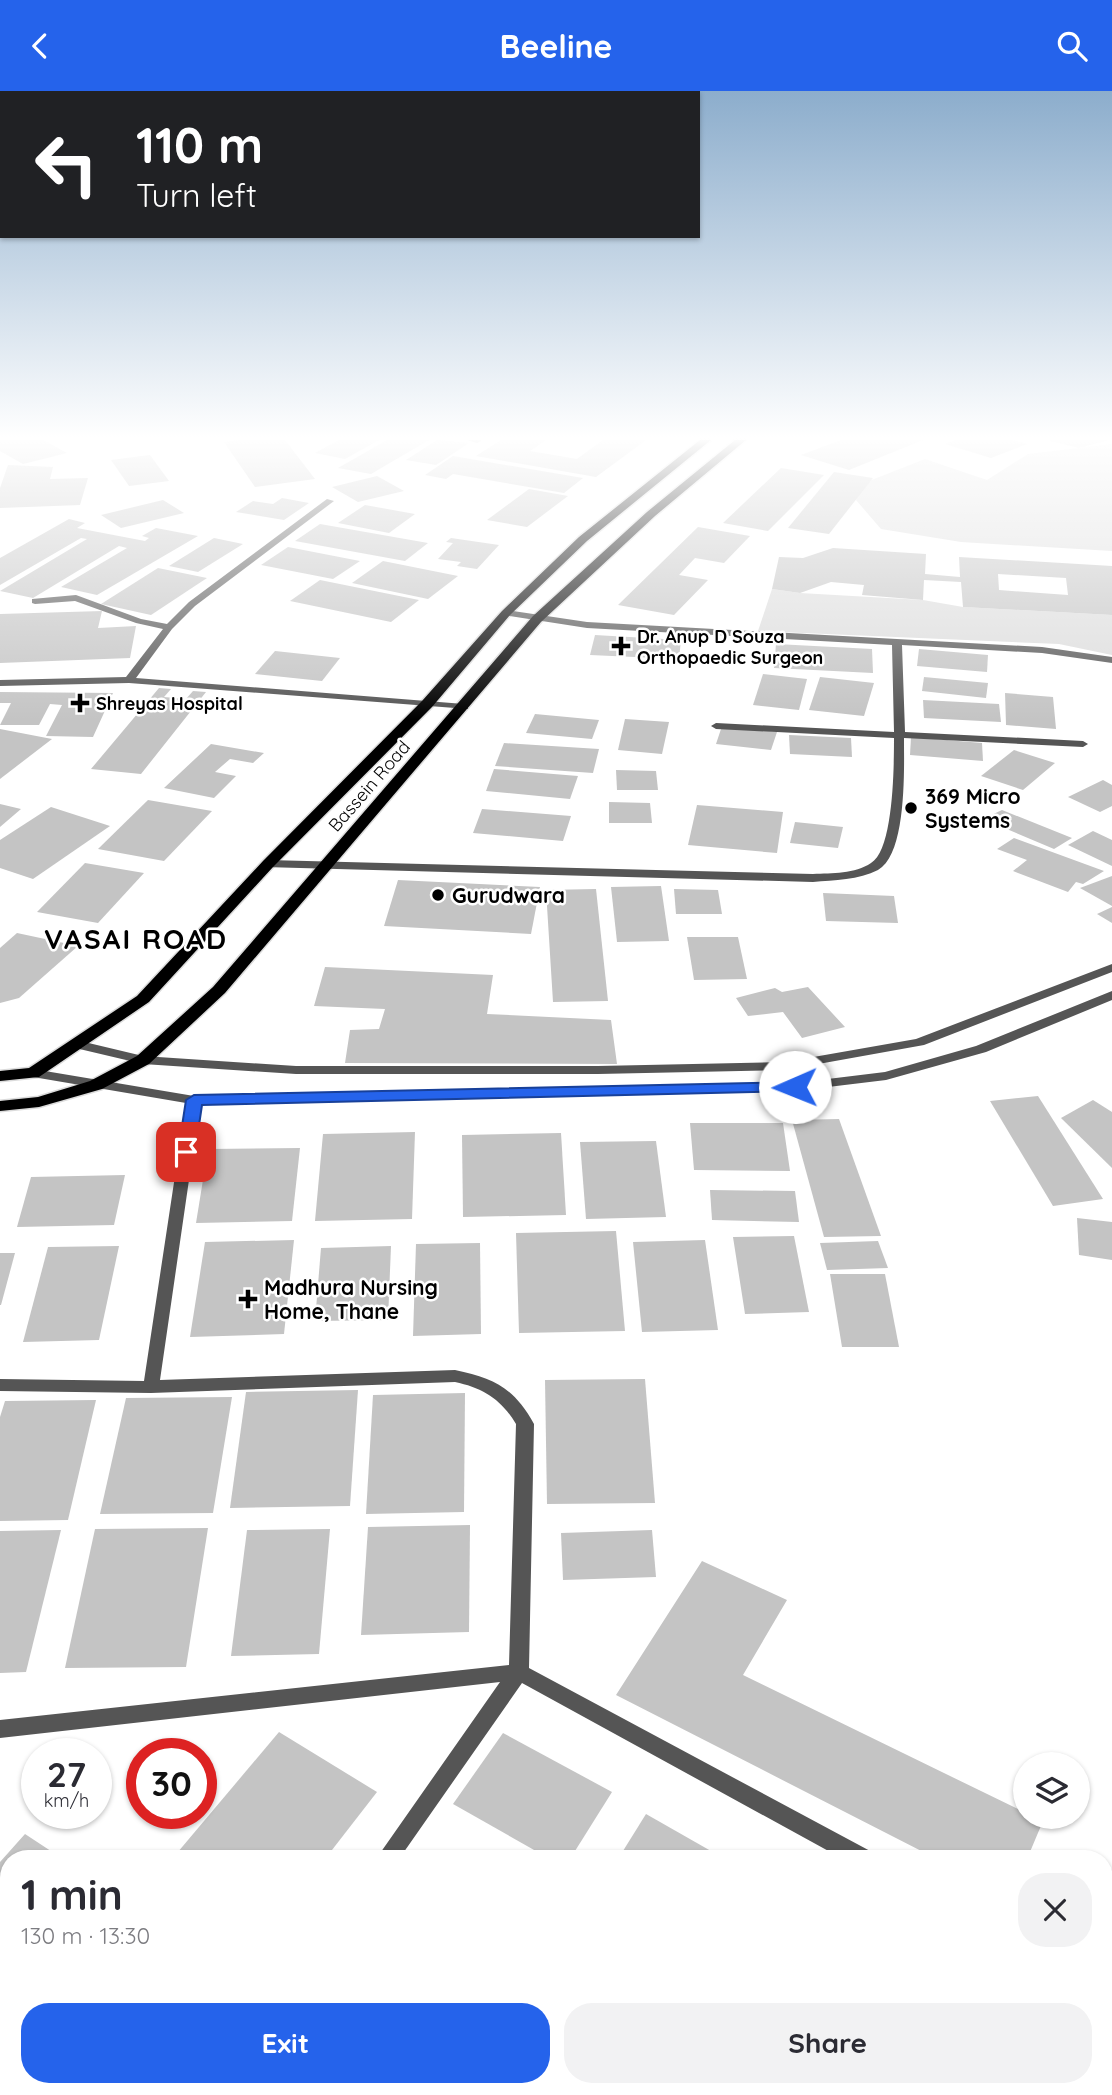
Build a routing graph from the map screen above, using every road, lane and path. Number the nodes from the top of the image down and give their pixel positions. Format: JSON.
{"nodes":[{"id":1,"x":286,"y":534,"type":"edge"},
{"id":2,"x":590,"y":534,"type":"edge"},
{"id":3,"x":630,"y":534,"type":"edge"},
{"id":4,"x":35,"y":601,"type":"dead end"},
{"id":5,"x":506,"y":613,"type":"junction"},
{"id":6,"x":537,"y":619,"type":"junction"},
{"id":7,"x":169,"y":627,"type":"junction"},
{"id":8,"x":897,"y":642,"type":"junction"},
{"id":9,"x":1112,"y":660,"type":"edge"},
{"id":10,"x":129,"y":680,"type":"junction"},
{"id":11,"x":0,"y":683,"type":"edge"},
{"id":12,"x":427,"y":704,"type":"junction"},
{"id":13,"x":464,"y":707,"type":"junction"},
{"id":14,"x":716,"y":726,"type":"dead end"},
{"id":15,"x":901,"y":733,"type":"junction"},
{"id":16,"x":1083,"y":744,"type":"dead end"},
{"id":17,"x":268,"y":864,"type":"junction"},
{"id":18,"x":329,"y":865,"type":"junction"},
{"id":19,"x":1112,"y":968,"type":"edge"},
{"id":20,"x":1112,"y":995,"type":"edge"},
{"id":21,"x":76,"y":1044,"type":"junction"},
{"id":22,"x":143,"y":1060,"type":"junction"},
{"id":23,"x":33,"y":1073,"type":"junction"},
{"id":24,"x":0,"y":1076,"type":"edge"},
{"id":25,"x":96,"y":1085,"type":"junction"},
{"id":26,"x":194,"y":1100,"type":"junction"},
{"id":27,"x":0,"y":1106,"type":"edge"},
{"id":28,"x":0,"y":1385,"type":"edge"},
{"id":29,"x":150,"y":1387,"type":"junction"},
{"id":30,"x":519,"y":1672,"type":"junction"},
{"id":31,"x":0,"y":1729,"type":"edge"},
{"id":32,"x":392,"y":1850,"type":"edge"},
{"id":33,"x":847,"y":1850,"type":"edge"}],
"edges":[{"from":1,"to":7,"type":"street"},
{"from":2,"to":5,"type":"main road","name":"Bassein Road"},
{"from":3,"to":6,"type":"main road","name":"Bassein Road"},
{"from":4,"to":7,"type":"street"},
{"from":5,"to":6,"type":"street"},
{"from":5,"to":12,"type":"main road","name":"Bassein Road"},
{"from":6,"to":8,"type":"street"},
{"from":6,"to":13,"type":"main road","name":"Bassein Road"},
{"from":7,"to":10,"type":"street"},
{"from":8,"to":9,"type":"street"},
{"from":8,"to":15,"type":"street"},
{"from":10,"to":11,"type":"street"},
{"from":10,"to":12,"type":"street"},
{"from":12,"to":13,"type":"street"},
{"from":12,"to":17,"type":"main road","name":"Bassein Road"},
{"from":13,"to":18,"type":"main road","name":"Bassein Road"},
{"from":14,"to":15,"type":"street"},
{"from":15,"to":16,"type":"street"},
{"from":15,"to":18,"type":"street"},
{"from":17,"to":18,"type":"street"},
{"from":17,"to":21,"type":"main road","name":"Bassein Road"},
{"from":18,"to":22,"type":"main road","name":"Bassein Road"},
{"from":19,"to":22,"type":"street"},
{"from":20,"to":26,"type":"street"},
{"from":21,"to":22,"type":"street"},
{"from":21,"to":23,"type":"main road","name":"Bassein Road"},
{"from":22,"to":25,"type":"main road","name":"Bassein Road"},
{"from":23,"to":24,"type":"main road","name":"Bassein Road"},
{"from":23,"to":25,"type":"street"},
{"from":25,"to":26,"type":"street"},
{"from":25,"to":27,"type":"main road","name":"Bassein Road"},
{"from":26,"to":29,"type":"street"},
{"from":28,"to":29,"type":"street"},
{"from":29,"to":30,"type":"street"},
{"from":30,"to":31,"type":"street"},
{"from":30,"to":32,"type":"street"},
{"from":30,"to":33,"type":"street"}]}
